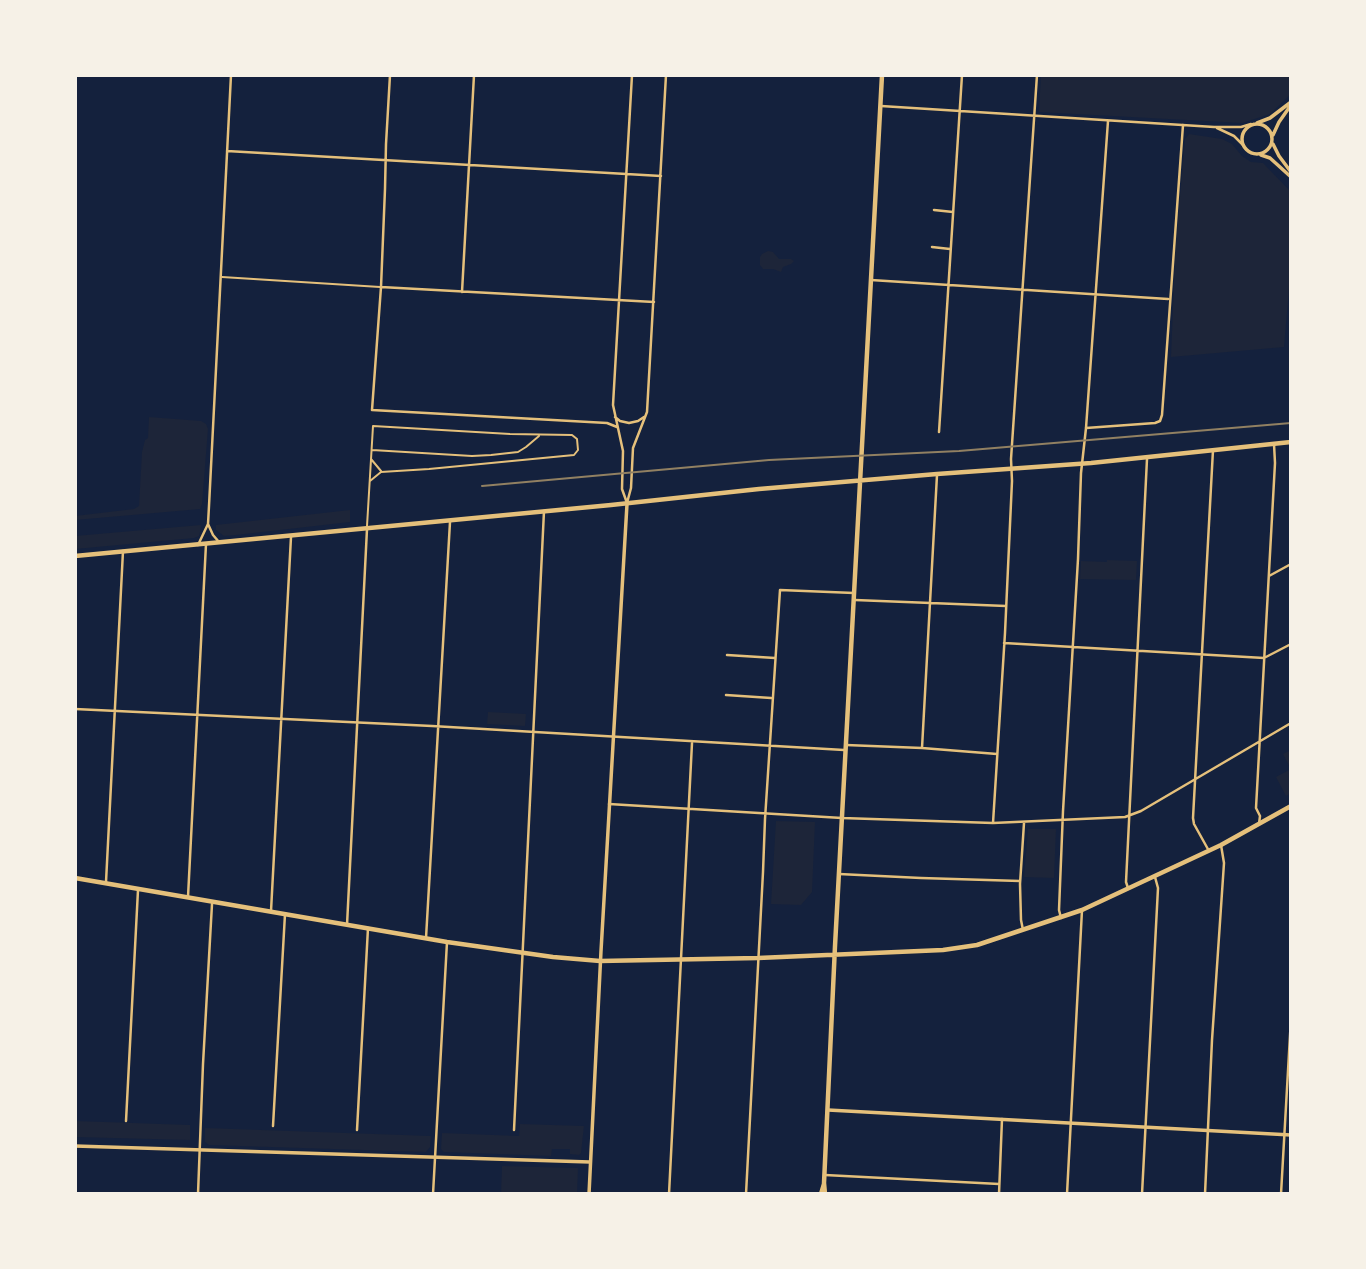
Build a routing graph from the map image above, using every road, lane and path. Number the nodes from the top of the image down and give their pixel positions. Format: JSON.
{"nodes":[{"id":1,"x":231,"y":75,"type":"edge"},
{"id":2,"x":390,"y":75,"type":"edge"},
{"id":3,"x":474,"y":75,"type":"edge"},
{"id":4,"x":632,"y":75,"type":"edge"},
{"id":5,"x":666,"y":75,"type":"edge"},
{"id":6,"x":882,"y":75,"type":"edge"},
{"id":7,"x":962,"y":75,"type":"edge"},
{"id":8,"x":1037,"y":75,"type":"edge"},
{"id":9,"x":1291,"y":103,"type":"edge"},
{"id":10,"x":881,"y":106,"type":"junction"},
{"id":11,"x":960,"y":111,"type":"junction"},
{"id":12,"x":1034,"y":116,"type":"junction"},
{"id":13,"x":1108,"y":121,"type":"junction"},
{"id":14,"x":1253,"y":124,"type":"junction"},
{"id":15,"x":1182,"y":125,"type":"junction"},
{"id":16,"x":1214,"y":127,"type":"junction"},
{"id":17,"x":1273,"y":139,"type":"junction"},
{"id":18,"x":1244,"y":146,"type":"junction"},
{"id":19,"x":227,"y":151,"type":"junction"},
{"id":20,"x":1255,"y":154,"type":"junction"},
{"id":21,"x":385,"y":160,"type":"junction"},
{"id":22,"x":469,"y":165,"type":"junction"},
{"id":23,"x":626,"y":174,"type":"junction"},
{"id":24,"x":1291,"y":174,"type":"edge"},
{"id":25,"x":661,"y":176,"type":"junction"},
{"id":26,"x":934,"y":210,"type":"dead end"},
{"id":27,"x":953,"y":212,"type":"junction"},
{"id":28,"x":932,"y":247,"type":"dead end"},
{"id":29,"x":951,"y":249,"type":"junction"},
{"id":30,"x":221,"y":277,"type":"junction"},
{"id":31,"x":871,"y":280,"type":"junction"},
{"id":32,"x":949,"y":285,"type":"junction"},
{"id":33,"x":381,"y":287,"type":"junction"},
{"id":34,"x":1023,"y":289,"type":"junction"},
{"id":35,"x":462,"y":292,"type":"junction"},
{"id":36,"x":1095,"y":294,"type":"junction"},
{"id":37,"x":1170,"y":299,"type":"junction"},
{"id":38,"x":619,"y":300,"type":"junction"},
{"id":39,"x":654,"y":302,"type":"junction"},
{"id":40,"x":614,"y":415,"type":"junction"},
{"id":41,"x":646,"y":415,"type":"junction"},
{"id":42,"x":617,"y":427,"type":"junction"},
{"id":43,"x":1086,"y":428,"type":"junction"},
{"id":44,"x":939,"y":432,"type":"dead end"},
{"id":45,"x":541,"y":435,"type":"junction"},
{"id":46,"x":1291,"y":442,"type":"edge"},
{"id":47,"x":1274,"y":444,"type":"junction"},
{"id":48,"x":371,"y":450,"type":"junction"},
{"id":49,"x":1213,"y":450,"type":"junction"},
{"id":50,"x":370,"y":457,"type":"junction"},
{"id":51,"x":1148,"y":457,"type":"junction"},
{"id":52,"x":1083,"y":463,"type":"junction"},
{"id":53,"x":1011,"y":469,"type":"junction"},
{"id":54,"x":382,"y":472,"type":"junction"},
{"id":55,"x":937,"y":474,"type":"junction"},
{"id":56,"x":860,"y":480,"type":"junction"},
{"id":57,"x":370,"y":481,"type":"junction"},
{"id":58,"x":627,"y":503,"type":"junction"},
{"id":59,"x":544,"y":511,"type":"junction"},
{"id":60,"x":450,"y":520,"type":"junction"},
{"id":61,"x":208,"y":524,"type":"junction"},
{"id":62,"x":367,"y":527,"type":"junction"},
{"id":63,"x":291,"y":536,"type":"junction"},
{"id":64,"x":221,"y":543,"type":"junction"},
{"id":65,"x":206,"y":544,"type":"junction"},
{"id":66,"x":198,"y":545,"type":"junction"},
{"id":67,"x":123,"y":551,"type":"junction"},
{"id":68,"x":75,"y":556,"type":"edge"},
{"id":69,"x":1291,"y":564,"type":"edge"},
{"id":70,"x":1269,"y":576,"type":"junction"},
{"id":71,"x":854,"y":597,"type":"junction"},
{"id":72,"x":930,"y":603,"type":"junction"},
{"id":73,"x":1006,"y":606,"type":"junction"},
{"id":74,"x":1004,"y":643,"type":"junction"},
{"id":75,"x":1291,"y":644,"type":"edge"},
{"id":76,"x":1072,"y":647,"type":"junction"},
{"id":77,"x":1138,"y":650,"type":"junction"},
{"id":78,"x":727,"y":655,"type":"dead end"},
{"id":79,"x":1202,"y":655,"type":"junction"},
{"id":80,"x":775,"y":658,"type":"junction"},
{"id":81,"x":1264,"y":658,"type":"junction"},
{"id":82,"x":726,"y":695,"type":"dead end"},
{"id":83,"x":773,"y":698,"type":"junction"},
{"id":84,"x":75,"y":709,"type":"edge"},
{"id":85,"x":115,"y":711,"type":"junction"},
{"id":86,"x":197,"y":715,"type":"junction"},
{"id":87,"x":281,"y":720,"type":"junction"},
{"id":88,"x":357,"y":723,"type":"junction"},
{"id":89,"x":1291,"y":723,"type":"edge"},
{"id":90,"x":438,"y":727,"type":"junction"},
{"id":91,"x":532,"y":733,"type":"junction"},
{"id":92,"x":613,"y":736,"type":"junction"},
{"id":93,"x":692,"y":742,"type":"junction"},
{"id":94,"x":1259,"y":742,"type":"junction"},
{"id":95,"x":770,"y":746,"type":"junction"},
{"id":96,"x":846,"y":748,"type":"junction"},
{"id":97,"x":922,"y":748,"type":"junction"},
{"id":98,"x":997,"y":754,"type":"junction"},
{"id":99,"x":1195,"y":779,"type":"junction"},
{"id":100,"x":609,"y":804,"type":"junction"},
{"id":101,"x":1291,"y":806,"type":"edge"},
{"id":102,"x":688,"y":809,"type":"junction"},
{"id":103,"x":765,"y":813,"type":"junction"},
{"id":104,"x":1129,"y":816,"type":"junction"},
{"id":105,"x":842,"y":818,"type":"junction"},
{"id":106,"x":1063,"y":821,"type":"junction"},
{"id":107,"x":993,"y":823,"type":"junction"},
{"id":108,"x":1024,"y":823,"type":"junction"},
{"id":109,"x":1259,"y":824,"type":"junction"},
{"id":110,"x":1222,"y":845,"type":"junction"},
{"id":111,"x":1209,"y":851,"type":"junction"},
{"id":112,"x":839,"y":874,"type":"junction"},
{"id":113,"x":1155,"y":877,"type":"junction"},
{"id":114,"x":75,"y":878,"type":"edge"},
{"id":115,"x":1020,"y":881,"type":"junction"},
{"id":116,"x":106,"y":883,"type":"junction"},
{"id":117,"x":138,"y":888,"type":"junction"},
{"id":118,"x":1128,"y":888,"type":"junction"},
{"id":119,"x":188,"y":897,"type":"junction"},
{"id":120,"x":212,"y":901,"type":"junction"},
{"id":121,"x":1082,"y":910,"type":"junction"},
{"id":122,"x":271,"y":911,"type":"junction"},
{"id":123,"x":285,"y":914,"type":"junction"},
{"id":124,"x":1061,"y":918,"type":"junction"},
{"id":125,"x":346,"y":925,"type":"junction"},
{"id":126,"x":368,"y":928,"type":"junction"},
{"id":127,"x":1023,"y":930,"type":"junction"},
{"id":128,"x":426,"y":938,"type":"junction"},
{"id":129,"x":447,"y":942,"type":"junction"},
{"id":130,"x":522,"y":953,"type":"junction"},
{"id":131,"x":835,"y":955,"type":"junction"},
{"id":132,"x":758,"y":958,"type":"junction"},
{"id":133,"x":680,"y":959,"type":"junction"},
{"id":134,"x":600,"y":961,"type":"junction"},
{"id":135,"x":1291,"y":1018,"type":"edge"},
{"id":136,"x":828,"y":1110,"type":"junction"},
{"id":137,"x":1002,"y":1119,"type":"junction"},
{"id":138,"x":126,"y":1121,"type":"dead end"},
{"id":139,"x":1071,"y":1124,"type":"junction"},
{"id":140,"x":273,"y":1126,"type":"dead end"},
{"id":141,"x":1145,"y":1128,"type":"junction"},
{"id":142,"x":357,"y":1130,"type":"dead end"},
{"id":143,"x":514,"y":1130,"type":"dead end"},
{"id":144,"x":1208,"y":1131,"type":"junction"},
{"id":145,"x":1284,"y":1135,"type":"junction"},
{"id":146,"x":1291,"y":1135,"type":"edge"},
{"id":147,"x":75,"y":1146,"type":"edge"},
{"id":148,"x":200,"y":1150,"type":"junction"},
{"id":149,"x":435,"y":1157,"type":"junction"},
{"id":150,"x":590,"y":1162,"type":"junction"},
{"id":151,"x":825,"y":1175,"type":"junction"},
{"id":152,"x":999,"y":1184,"type":"junction"},
{"id":153,"x":198,"y":1194,"type":"edge"},
{"id":154,"x":433,"y":1194,"type":"edge"},
{"id":155,"x":589,"y":1194,"type":"edge"},
{"id":156,"x":669,"y":1194,"type":"edge"},
{"id":157,"x":746,"y":1194,"type":"edge"},
{"id":158,"x":823,"y":1194,"type":"edge"},
{"id":159,"x":999,"y":1194,"type":"edge"},
{"id":160,"x":1067,"y":1194,"type":"edge"},
{"id":161,"x":1142,"y":1194,"type":"edge"},
{"id":162,"x":1205,"y":1194,"type":"edge"},
{"id":163,"x":1281,"y":1194,"type":"edge"}],
"edges":[{"from":1,"to":19,"type":"street"},
{"from":2,"to":21,"type":"street"},
{"from":3,"to":22,"type":"street"},
{"from":4,"to":23,"type":"street"},
{"from":5,"to":25,"type":"street"},
{"from":6,"to":10,"type":"main road"},
{"from":7,"to":11,"type":"street"},
{"from":8,"to":12,"type":"street"},
{"from":9,"to":14,"type":"street"},
{"from":9,"to":17,"type":"street"},
{"from":10,"to":11,"type":"street"},
{"from":10,"to":31,"type":"main road"},
{"from":11,"to":12,"type":"street"},
{"from":11,"to":27,"type":"street"},
{"from":12,"to":13,"type":"street"},
{"from":12,"to":34,"type":"street"},
{"from":13,"to":15,"type":"street"},
{"from":13,"to":36,"type":"street"},
{"from":14,"to":16,"type":"street"},
{"from":14,"to":17,"type":"street"},
{"from":14,"to":18,"type":"street"},
{"from":15,"to":16,"type":"street"},
{"from":15,"to":37,"type":"street"},
{"from":16,"to":18,"type":"street"},
{"from":17,"to":20,"type":"street"},
{"from":17,"to":24,"type":"street"},
{"from":18,"to":20,"type":"street"},
{"from":19,"to":21,"type":"street"},
{"from":19,"to":30,"type":"street"},
{"from":20,"to":24,"type":"street"},
{"from":21,"to":22,"type":"street"},
{"from":21,"to":33,"type":"street"},
{"from":22,"to":23,"type":"street"},
{"from":22,"to":35,"type":"street"},
{"from":23,"to":25,"type":"street"},
{"from":23,"to":38,"type":"street"},
{"from":25,"to":39,"type":"street"},
{"from":26,"to":27,"type":"street"},
{"from":27,"to":29,"type":"street"},
{"from":28,"to":29,"type":"street"},
{"from":29,"to":32,"type":"street"},
{"from":30,"to":33,"type":"lane"},
{"from":30,"to":61,"type":"street"},
{"from":31,"to":32,"type":"street"},
{"from":31,"to":56,"type":"main road"},
{"from":32,"to":34,"type":"street"},
{"from":32,"to":44,"type":"street"},
{"from":33,"to":35,"type":"street"},
{"from":33,"to":42,"type":"street"},
{"from":34,"to":36,"type":"street"},
{"from":34,"to":53,"type":"street"},
{"from":35,"to":38,"type":"street"},
{"from":36,"to":37,"type":"street"},
{"from":36,"to":43,"type":"street"},
{"from":37,"to":43,"type":"street"},
{"from":38,"to":39,"type":"street"},
{"from":38,"to":40,"type":"street"},
{"from":39,"to":41,"type":"street"},
{"from":40,"to":41,"type":"street"},
{"from":40,"to":42,"type":"street"},
{"from":41,"to":58,"type":"street"},
{"from":42,"to":58,"type":"street"},
{"from":43,"to":52,"type":"street"},
{"from":45,"to":48,"type":"lane"},
{"from":45,"to":48,"type":"lane"},
{"from":45,"to":54,"type":"lane"},
{"from":46,"to":47,"type":"main road"},
{"from":47,"to":49,"type":"main road"},
{"from":47,"to":70,"type":"street"},
{"from":48,"to":50,"type":"lane"},
{"from":49,"to":51,"type":"main road"},
{"from":49,"to":79,"type":"street"},
{"from":50,"to":54,"type":"lane"},
{"from":50,"to":57,"type":"lane"},
{"from":51,"to":52,"type":"main road"},
{"from":51,"to":77,"type":"street"},
{"from":52,"to":53,"type":"main road"},
{"from":52,"to":76,"type":"street"},
{"from":53,"to":55,"type":"main road"},
{"from":53,"to":73,"type":"street"},
{"from":54,"to":57,"type":"lane"},
{"from":55,"to":56,"type":"main road"},
{"from":55,"to":72,"type":"street"},
{"from":56,"to":58,"type":"main road"},
{"from":56,"to":71,"type":"main road"},
{"from":57,"to":62,"type":"lane"},
{"from":58,"to":59,"type":"main road"},
{"from":58,"to":92,"type":"street"},
{"from":59,"to":60,"type":"main road"},
{"from":59,"to":91,"type":"street"},
{"from":60,"to":62,"type":"main road"},
{"from":60,"to":90,"type":"street"},
{"from":61,"to":64,"type":"street"},
{"from":61,"to":66,"type":"street"},
{"from":62,"to":63,"type":"main road"},
{"from":62,"to":88,"type":"street"},
{"from":63,"to":64,"type":"main road"},
{"from":63,"to":87,"type":"street"},
{"from":64,"to":65,"type":"main road"},
{"from":65,"to":66,"type":"main road"},
{"from":65,"to":86,"type":"street"},
{"from":66,"to":67,"type":"main road"},
{"from":67,"to":68,"type":"main road"},
{"from":67,"to":85,"type":"street"},
{"from":69,"to":70,"type":"street"},
{"from":70,"to":81,"type":"street"},
{"from":71,"to":72,"type":"street"},
{"from":71,"to":80,"type":"street"},
{"from":71,"to":96,"type":"main road"},
{"from":72,"to":73,"type":"street"},
{"from":72,"to":97,"type":"street"},
{"from":73,"to":74,"type":"street"},
{"from":74,"to":76,"type":"street"},
{"from":74,"to":98,"type":"street"},
{"from":75,"to":81,"type":"street"},
{"from":76,"to":77,"type":"street"},
{"from":76,"to":106,"type":"street"},
{"from":77,"to":79,"type":"street"},
{"from":77,"to":104,"type":"street"},
{"from":78,"to":80,"type":"street"},
{"from":79,"to":81,"type":"street"},
{"from":79,"to":99,"type":"street"},
{"from":80,"to":83,"type":"street"},
{"from":81,"to":94,"type":"street"},
{"from":82,"to":83,"type":"street"},
{"from":83,"to":95,"type":"street"},
{"from":84,"to":85,"type":"street"},
{"from":85,"to":86,"type":"street"},
{"from":85,"to":116,"type":"street"},
{"from":86,"to":87,"type":"street"},
{"from":86,"to":119,"type":"street"},
{"from":87,"to":88,"type":"street"},
{"from":87,"to":122,"type":"street"},
{"from":88,"to":90,"type":"street"},
{"from":88,"to":125,"type":"street"},
{"from":89,"to":94,"type":"street"},
{"from":90,"to":91,"type":"street"},
{"from":90,"to":128,"type":"street"},
{"from":91,"to":92,"type":"street"},
{"from":91,"to":130,"type":"street"},
{"from":92,"to":93,"type":"street"},
{"from":92,"to":100,"type":"street"},
{"from":93,"to":95,"type":"street"},
{"from":93,"to":102,"type":"street"},
{"from":94,"to":99,"type":"street"},
{"from":94,"to":109,"type":"street"},
{"from":95,"to":96,"type":"street"},
{"from":95,"to":103,"type":"street"},
{"from":96,"to":97,"type":"street"},
{"from":96,"to":105,"type":"main road"},
{"from":97,"to":98,"type":"street"},
{"from":98,"to":107,"type":"street"},
{"from":99,"to":104,"type":"street"},
{"from":99,"to":111,"type":"street"},
{"from":100,"to":102,"type":"street"},
{"from":100,"to":134,"type":"street"},
{"from":101,"to":109,"type":"main road"},
{"from":102,"to":103,"type":"street"},
{"from":102,"to":133,"type":"street"},
{"from":103,"to":105,"type":"street"},
{"from":103,"to":132,"type":"street"},
{"from":104,"to":106,"type":"street"},
{"from":104,"to":118,"type":"street"},
{"from":105,"to":107,"type":"street"},
{"from":105,"to":112,"type":"main road"},
{"from":106,"to":108,"type":"street"},
{"from":106,"to":124,"type":"street"},
{"from":107,"to":108,"type":"street"},
{"from":108,"to":115,"type":"street"},
{"from":109,"to":110,"type":"main road"},
{"from":110,"to":111,"type":"main road"},
{"from":110,"to":144,"type":"street"},
{"from":111,"to":113,"type":"main road"},
{"from":112,"to":115,"type":"street"},
{"from":112,"to":131,"type":"main road"},
{"from":113,"to":118,"type":"main road"},
{"from":113,"to":141,"type":"street"},
{"from":114,"to":116,"type":"main road"},
{"from":115,"to":127,"type":"street"},
{"from":116,"to":117,"type":"main road"},
{"from":117,"to":119,"type":"main road"},
{"from":117,"to":138,"type":"street"},
{"from":118,"to":121,"type":"main road"},
{"from":119,"to":120,"type":"main road"},
{"from":120,"to":122,"type":"main road"},
{"from":120,"to":148,"type":"street"},
{"from":121,"to":124,"type":"main road"},
{"from":121,"to":139,"type":"street"},
{"from":122,"to":123,"type":"main road"},
{"from":123,"to":125,"type":"main road"},
{"from":123,"to":140,"type":"street"},
{"from":124,"to":127,"type":"main road"},
{"from":125,"to":126,"type":"main road"},
{"from":126,"to":128,"type":"main road"},
{"from":126,"to":142,"type":"street"},
{"from":127,"to":131,"type":"main road"},
{"from":128,"to":129,"type":"main road"},
{"from":129,"to":130,"type":"main road"},
{"from":129,"to":149,"type":"street"},
{"from":130,"to":134,"type":"main road"},
{"from":130,"to":143,"type":"street"},
{"from":131,"to":132,"type":"main road"},
{"from":131,"to":136,"type":"main road"},
{"from":132,"to":133,"type":"main road"},
{"from":132,"to":157,"type":"street"},
{"from":133,"to":134,"type":"main road"},
{"from":133,"to":156,"type":"street"},
{"from":134,"to":150,"type":"street"},
{"from":135,"to":145,"type":"street"},
{"from":136,"to":137,"type":"street"},
{"from":136,"to":151,"type":"main road"},
{"from":137,"to":139,"type":"street"},
{"from":137,"to":152,"type":"street"},
{"from":139,"to":141,"type":"street"},
{"from":139,"to":160,"type":"street"},
{"from":141,"to":144,"type":"street"},
{"from":141,"to":161,"type":"street"},
{"from":144,"to":145,"type":"street"},
{"from":144,"to":162,"type":"street"},
{"from":145,"to":146,"type":"street"},
{"from":145,"to":163,"type":"street"},
{"from":147,"to":148,"type":"street"},
{"from":148,"to":149,"type":"street"},
{"from":148,"to":153,"type":"street"},
{"from":149,"to":150,"type":"street"},
{"from":149,"to":154,"type":"street"},
{"from":150,"to":155,"type":"street"},
{"from":151,"to":152,"type":"street"},
{"from":151,"to":158,"type":"main road"},
{"from":152,"to":159,"type":"street"}]}
